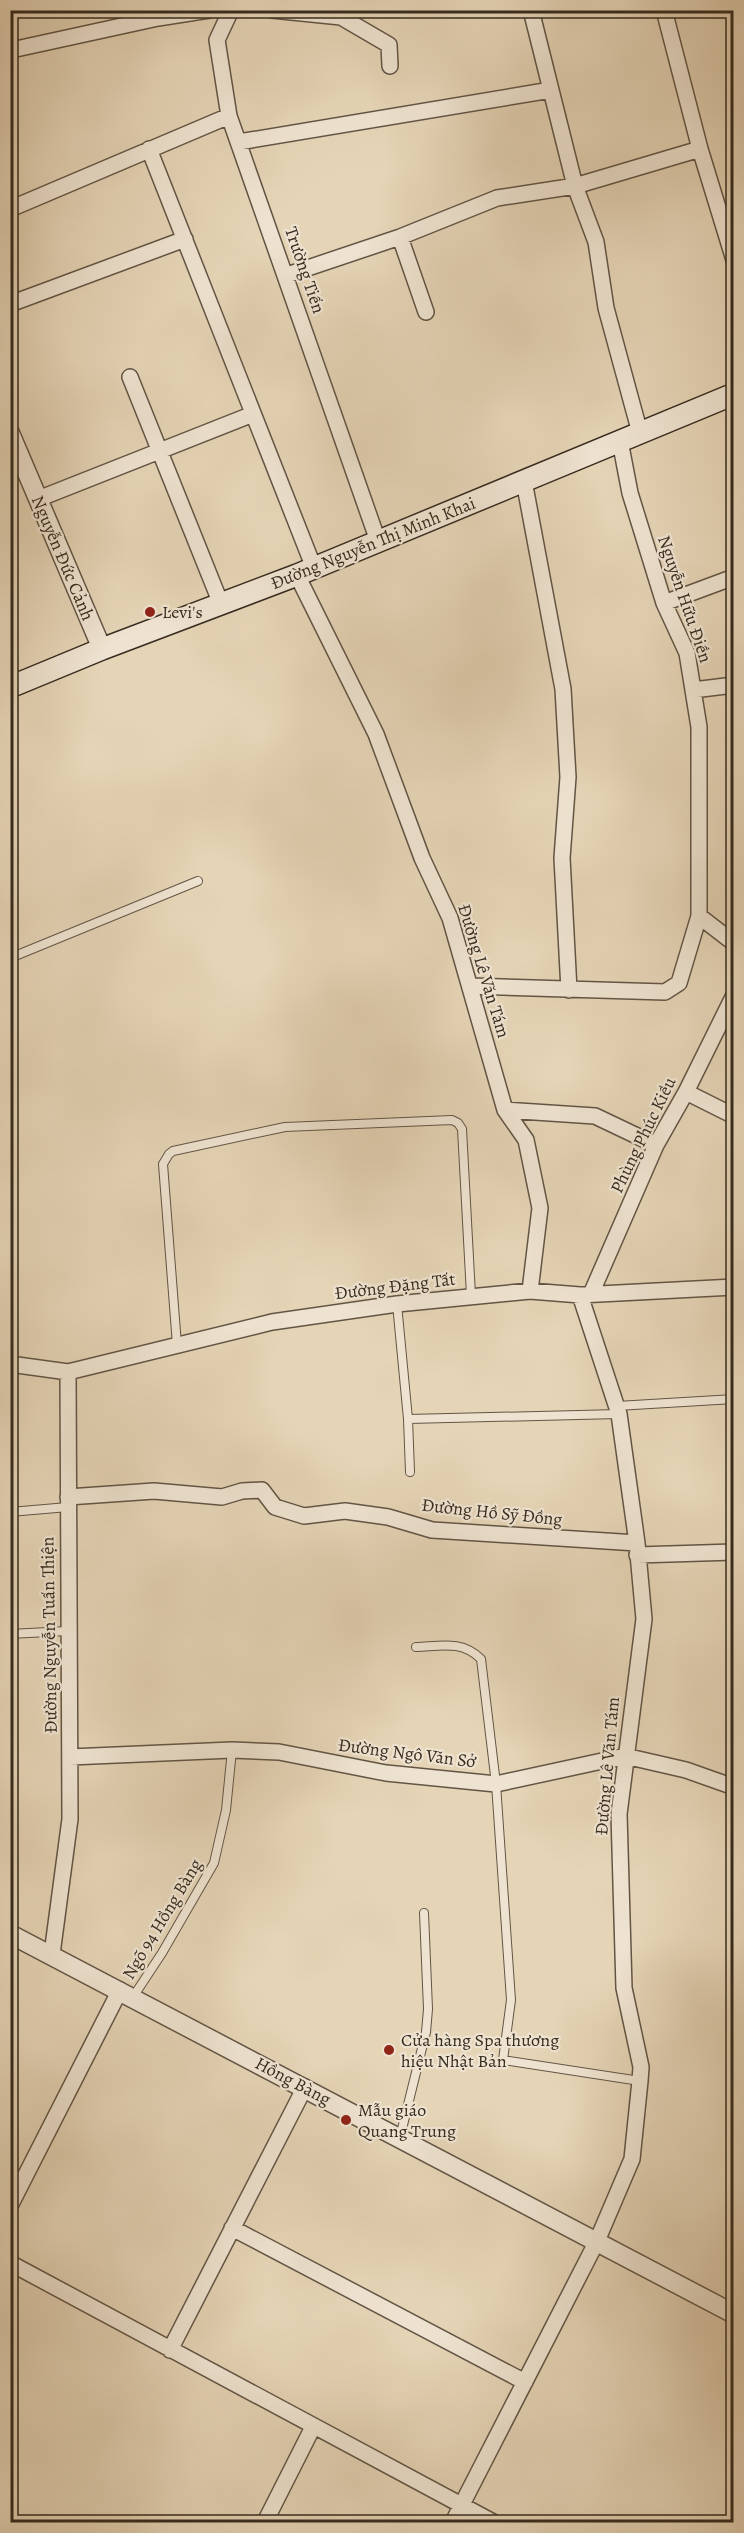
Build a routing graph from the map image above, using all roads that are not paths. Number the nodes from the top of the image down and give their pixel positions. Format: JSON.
{"nodes":[{"id":1,"x":209,"y":10,"type":"edge"},
{"id":2,"x":231,"y":10,"type":"edge"},
{"id":3,"x":272,"y":10,"type":"edge"},
{"id":4,"x":531,"y":10,"type":"edge"},
{"id":5,"x":664,"y":10,"type":"edge"},
{"id":6,"x":152,"y":14,"type":"edge"},
{"id":7,"x":342,"y":14,"type":"edge"},
{"id":8,"x":10,"y":46,"type":"edge"},
{"id":9,"x":390,"y":66,"type":"dead end"},
{"id":10,"x":551,"y":90,"type":"junction"},
{"id":11,"x":229,"y":116,"type":"junction"},
{"id":12,"x":239,"y":142,"type":"junction"},
{"id":13,"x":700,"y":148,"type":"junction"},
{"id":14,"x":150,"y":149,"type":"junction"},
{"id":15,"x":575,"y":186,"type":"junction"},
{"id":16,"x":10,"y":209,"type":"edge"},
{"id":17,"x":400,"y":237,"type":"junction"},
{"id":18,"x":185,"y":239,"type":"junction"},
{"id":19,"x":734,"y":260,"type":"edge"},
{"id":20,"x":286,"y":275,"type":"junction"},
{"id":21,"x":10,"y":304,"type":"edge"},
{"id":22,"x":426,"y":312,"type":"dead end"},
{"id":23,"x":130,"y":377,"type":"dead end"},
{"id":24,"x":734,"y":394,"type":"edge"},
{"id":25,"x":253,"y":414,"type":"junction"},
{"id":26,"x":10,"y":433,"type":"edge"},
{"id":27,"x":640,"y":433,"type":"junction"},
{"id":28,"x":620,"y":441,"type":"junction"},
{"id":29,"x":159,"y":451,"type":"junction"},
{"id":30,"x":524,"y":481,"type":"junction"},
{"id":31,"x":38,"y":499,"type":"junction"},
{"id":32,"x":378,"y":541,"type":"junction"},
{"id":33,"x":306,"y":571,"type":"junction"},
{"id":34,"x":734,"y":576,"type":"edge"},
{"id":35,"x":664,"y":603,"type":"junction"},
{"id":36,"x":221,"y":604,"type":"junction"},
{"id":37,"x":102,"y":649,"type":"junction"},
{"id":38,"x":734,"y":685,"type":"edge"},
{"id":39,"x":10,"y":687,"type":"edge"},
{"id":40,"x":693,"y":690,"type":"junction"},
{"id":41,"x":198,"y":881,"type":"dead end"},
{"id":42,"x":699,"y":916,"type":"junction"},
{"id":43,"x":734,"y":943,"type":"edge"},
{"id":44,"x":10,"y":958,"type":"edge"},
{"id":45,"x":470,"y":986,"type":"junction"},
{"id":46,"x":569,"y":990,"type":"junction"},
{"id":47,"x":734,"y":995,"type":"edge"},
{"id":48,"x":686,"y":1092,"type":"junction"},
{"id":49,"x":505,"y":1110,"type":"junction"},
{"id":50,"x":734,"y":1116,"type":"edge"},
{"id":51,"x":656,"y":1145,"type":"junction"},
{"id":52,"x":734,"y":1287,"type":"edge"},
{"id":53,"x":530,"y":1291,"type":"junction"},
{"id":54,"x":586,"y":1294,"type":"junction"},
{"id":55,"x":471,"y":1295,"type":"junction"},
{"id":56,"x":397,"y":1304,"type":"junction"},
{"id":57,"x":177,"y":1347,"type":"junction"},
{"id":58,"x":10,"y":1364,"type":"edge"},
{"id":59,"x":68,"y":1372,"type":"junction"},
{"id":60,"x":734,"y":1399,"type":"edge"},
{"id":61,"x":618,"y":1410,"type":"junction"},
{"id":62,"x":408,"y":1419,"type":"junction"},
{"id":63,"x":410,"y":1472,"type":"dead end"},
{"id":64,"x":68,"y":1502,"type":"junction"},
{"id":65,"x":10,"y":1512,"type":"edge"},
{"id":66,"x":637,"y":1549,"type":"junction"},
{"id":67,"x":734,"y":1552,"type":"edge"},
{"id":68,"x":68,"y":1630,"type":"junction"},
{"id":69,"x":10,"y":1634,"type":"edge"},
{"id":70,"x":416,"y":1647,"type":"dead end"},
{"id":71,"x":232,"y":1750,"type":"junction"},
{"id":72,"x":625,"y":1756,"type":"junction"},
{"id":73,"x":70,"y":1757,"type":"junction"},
{"id":74,"x":496,"y":1784,"type":"junction"},
{"id":75,"x":734,"y":1787,"type":"edge"},
{"id":76,"x":424,"y":1913,"type":"dead end"},
{"id":77,"x":10,"y":1934,"type":"edge"},
{"id":78,"x":52,"y":1954,"type":"junction"},
{"id":79,"x":127,"y":1994,"type":"junction"},
{"id":80,"x":640,"y":2081,"type":"junction"},
{"id":81,"x":305,"y":2087,"type":"junction"},
{"id":82,"x":400,"y":2137,"type":"junction"},
{"id":83,"x":10,"y":2206,"type":"edge"},
{"id":84,"x":232,"y":2228,"type":"junction"},
{"id":85,"x":597,"y":2241,"type":"junction"},
{"id":86,"x":10,"y":2263,"type":"edge"},
{"id":87,"x":734,"y":2314,"type":"edge"},
{"id":88,"x":170,"y":2350,"type":"junction"},
{"id":89,"x":525,"y":2382,"type":"junction"},
{"id":90,"x":313,"y":2427,"type":"junction"},
{"id":91,"x":461,"y":2506,"type":"junction"},
{"id":92,"x":265,"y":2523,"type":"edge"},
{"id":93,"x":453,"y":2523,"type":"edge"},
{"id":94,"x":493,"y":2523,"type":"edge"}],
"edges":[{"from":1,"to":6,"type":"street"},
{"from":2,"to":11,"type":"street","name":"Trường Tiến"},
{"from":3,"to":7,"type":"street"},
{"from":4,"to":10,"type":"street"},
{"from":5,"to":13,"type":"street"},
{"from":6,"to":8,"type":"street"},
{"from":7,"to":9,"type":"street"},
{"from":10,"to":12,"type":"street"},
{"from":10,"to":15,"type":"street"},
{"from":11,"to":12,"type":"street","name":"Trường Tiến"},
{"from":11,"to":14,"type":"street"},
{"from":12,"to":20,"type":"street","name":"Trường Tiến"},
{"from":13,"to":15,"type":"street"},
{"from":13,"to":19,"type":"street"},
{"from":14,"to":16,"type":"street"},
{"from":14,"to":18,"type":"street","name":"Đường Lê Văn Tám"},
{"from":15,"to":17,"type":"street"},
{"from":15,"to":27,"type":"street"},
{"from":17,"to":20,"type":"street"},
{"from":17,"to":22,"type":"street"},
{"from":18,"to":21,"type":"street"},
{"from":18,"to":25,"type":"street","name":"Đường Lê Văn Tám"},
{"from":20,"to":32,"type":"street","name":"Trường Tiến"},
{"from":23,"to":29,"type":"street"},
{"from":24,"to":27,"type":"main road","name":"Đường Nguyễn Thị Minh Khai"},
{"from":25,"to":29,"type":"street"},
{"from":25,"to":33,"type":"street","name":"Đường Lê Văn Tám"},
{"from":26,"to":31,"type":"street","name":"Nguyễn Đức Cảnh"},
{"from":27,"to":28,"type":"main road","name":"Đường Nguyễn Thị Minh Khai"},
{"from":28,"to":30,"type":"main road","name":"Đường Nguyễn Thị Minh Khai"},
{"from":28,"to":35,"type":"street","name":"Nguyễn Hữu Điền"},
{"from":29,"to":31,"type":"street"},
{"from":29,"to":36,"type":"street"},
{"from":30,"to":32,"type":"main road","name":"Đường Nguyễn Thị Minh Khai"},
{"from":30,"to":46,"type":"street"},
{"from":31,"to":37,"type":"street","name":"Nguyễn Đức Cảnh"},
{"from":32,"to":33,"type":"main road","name":"Đường Nguyễn Thị Minh Khai"},
{"from":33,"to":36,"type":"main road","name":"Đường Nguyễn Thị Minh Khai"},
{"from":33,"to":45,"type":"street","name":"Đường Lê Văn Tám"},
{"from":34,"to":35,"type":"street"},
{"from":35,"to":40,"type":"street","name":"Nguyễn Hữu Điền"},
{"from":36,"to":37,"type":"main road","name":"Đường Nguyễn Thị Minh Khai"},
{"from":37,"to":39,"type":"main road","name":"Đường Nguyễn Thị Minh Khai"},
{"from":38,"to":40,"type":"street"},
{"from":40,"to":42,"type":"street","name":"Nguyễn Hữu Điền"},
{"from":41,"to":44,"type":"lane"},
{"from":42,"to":43,"type":"street"},
{"from":42,"to":46,"type":"street","name":"Nguyễn Hữu Điền"},
{"from":45,"to":46,"type":"street","name":"Nguyễn Hữu Điền"},
{"from":45,"to":49,"type":"street","name":"Đường Lê Văn Tám"},
{"from":47,"to":48,"type":"street","name":"Phùng Phúc Kiều"},
{"from":48,"to":50,"type":"street"},
{"from":48,"to":51,"type":"street","name":"Phùng Phúc Kiều"},
{"from":49,"to":51,"type":"street"},
{"from":49,"to":53,"type":"street","name":"Đường Lê Văn Tám"},
{"from":51,"to":54,"type":"street","name":"Phùng Phúc Kiều"},
{"from":52,"to":54,"type":"street","name":"Đường Đặng Tất"},
{"from":53,"to":54,"type":"street","name":"Đường Đặng Tất"},
{"from":53,"to":55,"type":"street","name":"Đường Đặng Tất"},
{"from":54,"to":61,"type":"street","name":"Đường Lê Văn Tám"},
{"from":55,"to":56,"type":"street","name":"Đường Đặng Tất"},
{"from":55,"to":57,"type":"lane"},
{"from":56,"to":57,"type":"street","name":"Đường Đặng Tất"},
{"from":56,"to":62,"type":"lane"},
{"from":57,"to":59,"type":"street","name":"Đường Đặng Tất"},
{"from":58,"to":59,"type":"street"},
{"from":59,"to":64,"type":"street","name":"Đường Nguyễn Tuấn Thiện"},
{"from":60,"to":61,"type":"lane"},
{"from":61,"to":62,"type":"lane"},
{"from":61,"to":66,"type":"street","name":"Đường Lê Văn Tám"},
{"from":62,"to":63,"type":"lane"},
{"from":64,"to":65,"type":"lane"},
{"from":64,"to":66,"type":"street","name":"Đường Hồ Sỹ Đồng"},
{"from":64,"to":68,"type":"street","name":"Đường Nguyễn Tuấn Thiện"},
{"from":66,"to":67,"type":"street"},
{"from":66,"to":72,"type":"street","name":"Đường Lê Văn Tám"},
{"from":68,"to":69,"type":"lane"},
{"from":68,"to":73,"type":"street","name":"Đường Nguyễn Tuấn Thiện"},
{"from":70,"to":74,"type":"lane"},
{"from":71,"to":73,"type":"street","name":"Đường Ngô Văn Sở"},
{"from":71,"to":74,"type":"street","name":"Đường Ngô Văn Sở"},
{"from":71,"to":79,"type":"lane","name":"Ngõ 94 Hồng Bàng"},
{"from":72,"to":74,"type":"street","name":"Đường Ngô Văn Sở"},
{"from":72,"to":75,"type":"street","name":"Đường Ngô Văn Sở"},
{"from":72,"to":80,"type":"street","name":"Đường Lê Văn Tám"},
{"from":73,"to":78,"type":"street","name":"Đường Nguyễn Tuấn Thiện"},
{"from":74,"to":80,"type":"lane"},
{"from":76,"to":82,"type":"lane"},
{"from":77,"to":78,"type":"street","name":"Hồng Bàng"},
{"from":78,"to":79,"type":"street","name":"Hồng Bàng"},
{"from":79,"to":81,"type":"street","name":"Hồng Bàng"},
{"from":79,"to":83,"type":"street"},
{"from":80,"to":85,"type":"street","name":"Đường Lê Văn Tám"},
{"from":81,"to":82,"type":"street","name":"Hồng Bàng"},
{"from":81,"to":84,"type":"street"},
{"from":82,"to":85,"type":"street","name":"Hồng Bàng"},
{"from":84,"to":88,"type":"street"},
{"from":84,"to":89,"type":"street"},
{"from":85,"to":87,"type":"street","name":"Hồng Bàng"},
{"from":85,"to":89,"type":"street","name":"Đường Lê Văn Tám"},
{"from":86,"to":88,"type":"street"},
{"from":88,"to":90,"type":"street"},
{"from":89,"to":91,"type":"street","name":"Đường Lê Văn Tám"},
{"from":90,"to":91,"type":"street"},
{"from":90,"to":92,"type":"street"},
{"from":91,"to":93,"type":"street","name":"Đường Lê Văn Tám"},
{"from":91,"to":94,"type":"street"}]}
